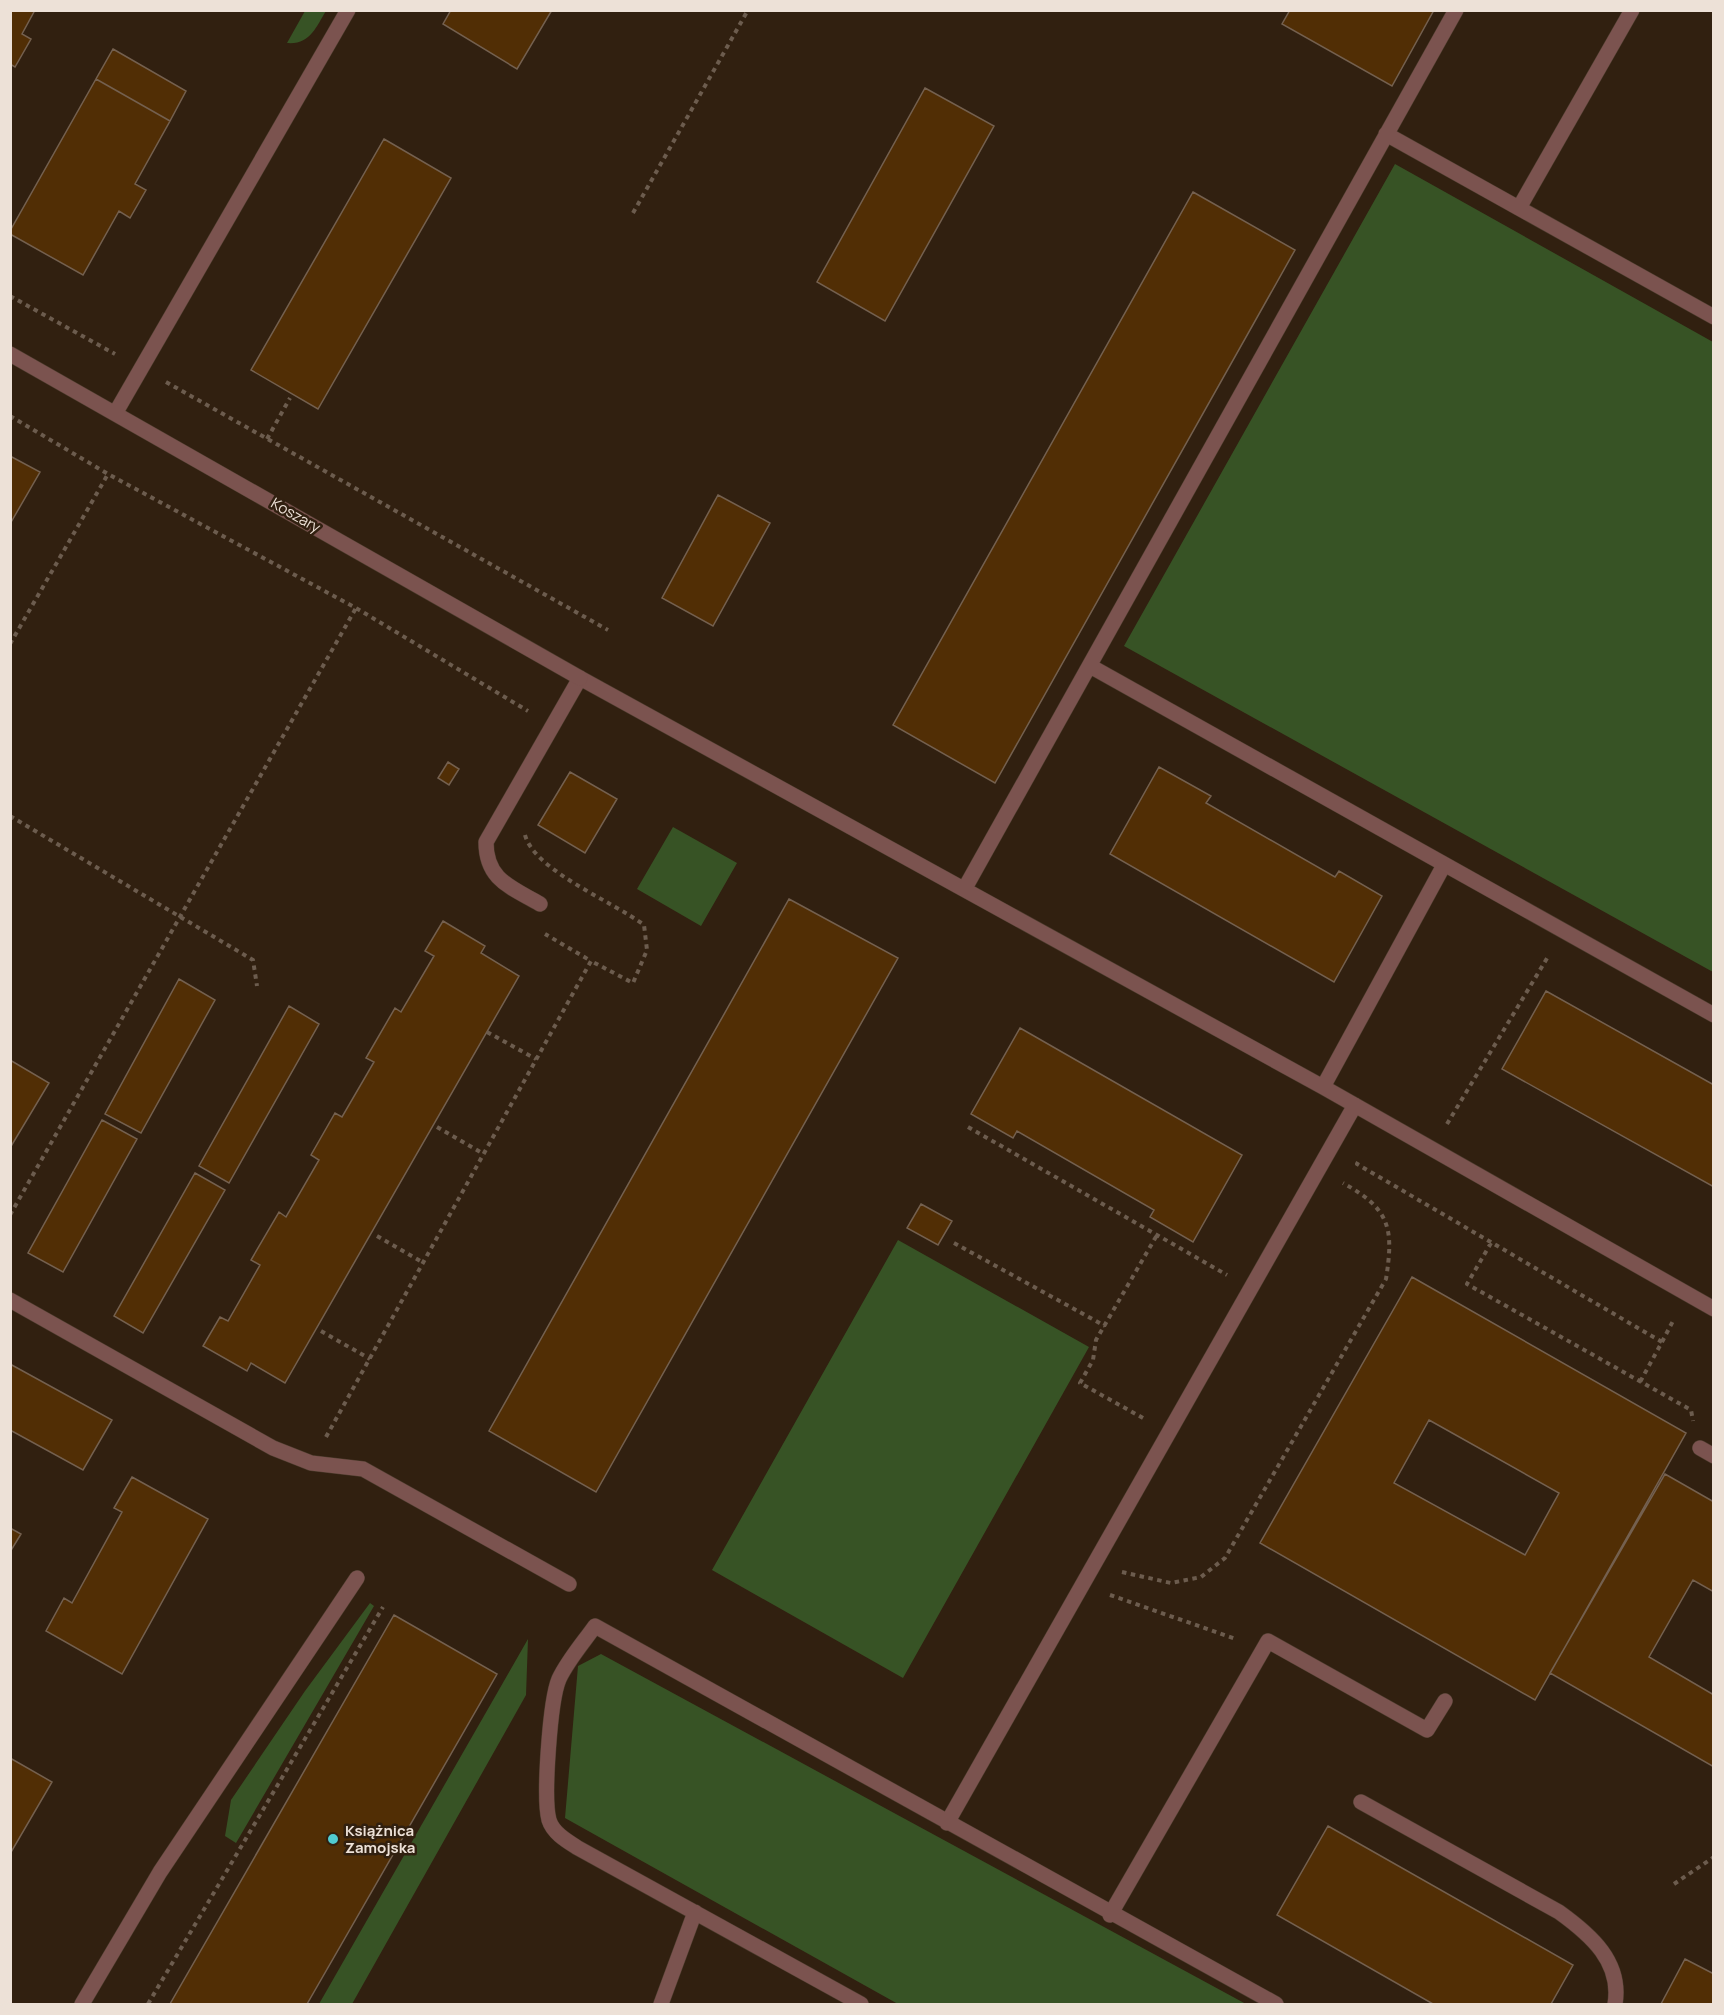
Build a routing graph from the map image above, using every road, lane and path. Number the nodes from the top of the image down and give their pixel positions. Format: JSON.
{"nodes":[{"id":1,"x":348,"y":10,"type":"edge"},
{"id":2,"x":748,"y":10,"type":"edge"},
{"id":3,"x":1456,"y":10,"type":"edge"},
{"id":4,"x":1632,"y":10,"type":"edge"},
{"id":5,"x":1386,"y":134,"type":"junction"},
{"id":6,"x":1519,"y":208,"type":"junction"},
{"id":7,"x":633,"y":213,"type":"dead end"},
{"id":8,"x":10,"y":296,"type":"edge"},
{"id":9,"x":1713,"y":317,"type":"edge"},
{"id":10,"x":10,"y":354,"type":"edge"},
{"id":11,"x":141,"y":368,"type":"junction"},
{"id":12,"x":290,"y":398,"type":"dead end"},
{"id":13,"x":116,"y":412,"type":"junction"},
{"id":14,"x":10,"y":416,"type":"edge"},
{"id":15,"x":267,"y":439,"type":"junction"},
{"id":16,"x":108,"y":474,"type":"junction"},
{"id":17,"x":356,"y":608,"type":"junction"},
{"id":18,"x":608,"y":630,"type":"dead end"},
{"id":19,"x":10,"y":644,"type":"edge"},
{"id":20,"x":1090,"y":666,"type":"junction"},
{"id":21,"x":580,"y":678,"type":"junction"},
{"id":22,"x":529,"y":712,"type":"junction"},
{"id":23,"x":524,"y":721,"type":"dead end"},
{"id":24,"x":552,"y":724,"type":"junction"},
{"id":25,"x":10,"y":816,"type":"edge"},
{"id":26,"x":527,"y":826,"type":"dead end"},
{"id":27,"x":1444,"y":865,"type":"junction"},
{"id":28,"x":965,"y":888,"type":"junction"},
{"id":29,"x":540,"y":904,"type":"dead end"},
{"id":30,"x":180,"y":917,"type":"junction"},
{"id":31,"x":541,"y":931,"type":"dead end"},
{"id":32,"x":1563,"y":932,"type":"junction"},
{"id":33,"x":591,"y":961,"type":"junction"},
{"id":34,"x":257,"y":986,"type":"dead end"},
{"id":35,"x":1713,"y":1015,"type":"edge"},
{"id":36,"x":487,"y":1032,"type":"dead end"},
{"id":37,"x":536,"y":1059,"type":"junction"},
{"id":38,"x":1323,"y":1087,"type":"junction"},
{"id":39,"x":1355,"y":1105,"type":"junction"},
{"id":40,"x":437,"y":1127,"type":"dead end"},
{"id":41,"x":968,"y":1127,"type":"dead end"},
{"id":42,"x":1432,"y":1149,"type":"junction"},
{"id":43,"x":484,"y":1154,"type":"junction"},
{"id":44,"x":1362,"y":1156,"type":"dead end"},
{"id":45,"x":1319,"y":1169,"type":"junction"},
{"id":46,"x":10,"y":1215,"type":"edge"},
{"id":47,"x":1157,"y":1235,"type":"junction"},
{"id":48,"x":376,"y":1236,"type":"dead end"},
{"id":49,"x":954,"y":1243,"type":"dead end"},
{"id":50,"x":1491,"y":1243,"type":"junction"},
{"id":51,"x":424,"y":1263,"type":"junction"},
{"id":52,"x":1251,"y":1288,"type":"junction"},
{"id":53,"x":10,"y":1300,"type":"edge"},
{"id":54,"x":1713,"y":1309,"type":"edge"},
{"id":55,"x":1105,"y":1326,"type":"junction"},
{"id":56,"x":321,"y":1331,"type":"dead end"},
{"id":57,"x":370,"y":1359,"type":"junction"},
{"id":58,"x":1640,"y":1382,"type":"junction"},
{"id":59,"x":1169,"y":1432,"type":"junction"},
{"id":60,"x":1707,"y":1452,"type":"edge"},
{"id":61,"x":311,"y":1463,"type":"junction"},
{"id":62,"x":1093,"y":1563,"type":"junction"},
{"id":63,"x":357,"y":1578,"type":"dead end"},
{"id":64,"x":569,"y":1584,"type":"dead end"},
{"id":65,"x":1081,"y":1585,"type":"junction"},
{"id":66,"x":383,"y":1607,"type":"dead end"},
{"id":67,"x":1263,"y":1649,"type":"junction"},
{"id":68,"x":1445,"y":1701,"type":"dead end"},
{"id":69,"x":1361,"y":1802,"type":"dead end"},
{"id":70,"x":947,"y":1823,"type":"junction"},
{"id":71,"x":1713,"y":1857,"type":"edge"},
{"id":72,"x":1674,"y":1884,"type":"dead end"},
{"id":73,"x":695,"y":1912,"type":"junction"},
{"id":74,"x":1110,"y":1915,"type":"junction"},
{"id":75,"x":82,"y":2004,"type":"edge"},
{"id":76,"x":148,"y":2004,"type":"edge"},
{"id":77,"x":661,"y":2004,"type":"edge"},
{"id":78,"x":861,"y":2004,"type":"edge"},
{"id":79,"x":1276,"y":2004,"type":"edge"},
{"id":80,"x":1615,"y":2004,"type":"edge"}],
"edges":[{"from":1,"to":11,"type":"street"},
{"from":2,"to":7,"type":"path"},
{"from":3,"to":5,"type":"street"},
{"from":4,"to":6,"type":"street"},
{"from":5,"to":6,"type":"street"},
{"from":5,"to":20,"type":"street"},
{"from":6,"to":9,"type":"street"},
{"from":8,"to":11,"type":"path"},
{"from":10,"to":13,"type":"street","name":"Koszary"},
{"from":11,"to":13,"type":"street"},
{"from":11,"to":15,"type":"path"},
{"from":12,"to":15,"type":"path"},
{"from":13,"to":21,"type":"street","name":"Koszary"},
{"from":14,"to":16,"type":"path"},
{"from":15,"to":18,"type":"path"},
{"from":16,"to":17,"type":"path"},
{"from":16,"to":19,"type":"path"},
{"from":17,"to":22,"type":"path"},
{"from":17,"to":30,"type":"path"},
{"from":20,"to":27,"type":"street"},
{"from":20,"to":28,"type":"street"},
{"from":21,"to":24,"type":"street"},
{"from":21,"to":28,"type":"street","name":"Koszary"},
{"from":22,"to":23,"type":"path"},
{"from":22,"to":24,"type":"path"},
{"from":24,"to":29,"type":"street"},
{"from":25,"to":30,"type":"path"},
{"from":26,"to":33,"type":"path"},
{"from":27,"to":32,"type":"street"},
{"from":27,"to":38,"type":"street"},
{"from":28,"to":38,"type":"street","name":"Koszary"},
{"from":30,"to":34,"type":"path"},
{"from":30,"to":46,"type":"path"},
{"from":31,"to":33,"type":"path"},
{"from":32,"to":35,"type":"street"},
{"from":32,"to":42,"type":"path"},
{"from":33,"to":37,"type":"path"},
{"from":36,"to":37,"type":"path"},
{"from":37,"to":43,"type":"path"},
{"from":38,"to":39,"type":"street","name":"Koszary"},
{"from":39,"to":42,"type":"street","name":"Koszary"},
{"from":39,"to":45,"type":"street"},
{"from":40,"to":43,"type":"path"},
{"from":41,"to":47,"type":"path"},
{"from":42,"to":54,"type":"street","name":"Koszary"},
{"from":43,"to":51,"type":"path"},
{"from":44,"to":50,"type":"path"},
{"from":45,"to":52,"type":"street"},
{"from":45,"to":62,"type":"path"},
{"from":47,"to":52,"type":"path"},
{"from":47,"to":55,"type":"path"},
{"from":48,"to":51,"type":"path"},
{"from":49,"to":55,"type":"path"},
{"from":50,"to":58,"type":"path"},
{"from":50,"to":58,"type":"path"},
{"from":51,"to":57,"type":"path"},
{"from":52,"to":59,"type":"street"},
{"from":53,"to":61,"type":"street"},
{"from":55,"to":59,"type":"path"},
{"from":56,"to":57,"type":"path"},
{"from":57,"to":61,"type":"path"},
{"from":58,"to":60,"type":"path"},
{"from":59,"to":62,"type":"street"},
{"from":61,"to":64,"type":"street"},
{"from":62,"to":65,"type":"street"},
{"from":63,"to":75,"type":"street"},
{"from":65,"to":67,"type":"path"},
{"from":65,"to":70,"type":"street"},
{"from":66,"to":76,"type":"path"},
{"from":67,"to":68,"type":"street"},
{"from":67,"to":74,"type":"street"},
{"from":69,"to":80,"type":"street"},
{"from":70,"to":73,"type":"street"},
{"from":70,"to":74,"type":"street"},
{"from":71,"to":72,"type":"path"},
{"from":73,"to":77,"type":"street"},
{"from":73,"to":78,"type":"street"},
{"from":74,"to":79,"type":"street"}]}
